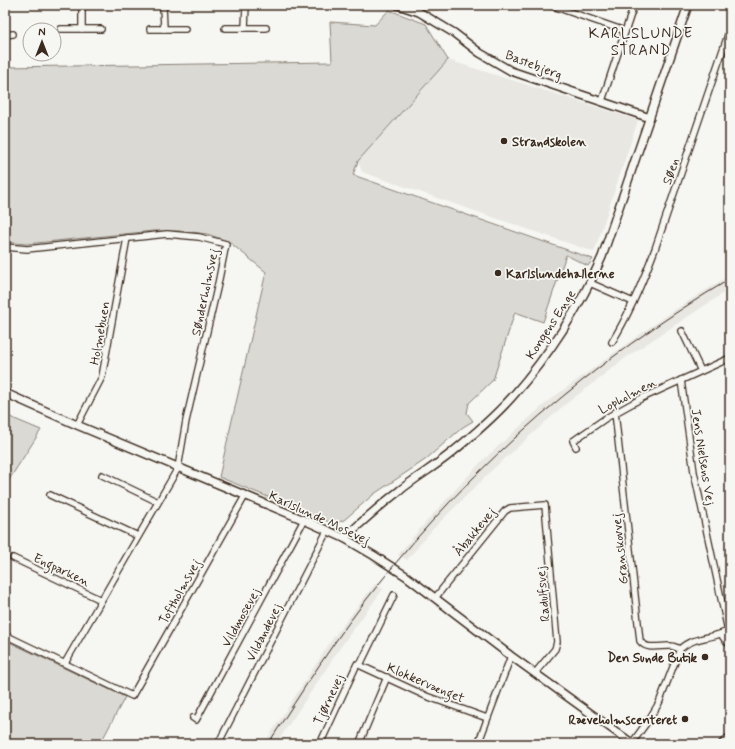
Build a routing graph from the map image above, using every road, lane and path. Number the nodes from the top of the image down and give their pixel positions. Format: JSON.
{"nodes":[{"id":1,"x":82,"y":5,"type":"edge"},
{"id":2,"x":163,"y":5,"type":"edge"},
{"id":3,"x":246,"y":5,"type":"edge"},
{"id":4,"x":398,"y":5,"type":"edge"},
{"id":5,"x":550,"y":5,"type":"edge"},
{"id":6,"x":634,"y":5,"type":"edge"},
{"id":7,"x":688,"y":5,"type":"edge"},
{"id":8,"x":225,"y":28,"type":"dead end"},
{"id":9,"x":245,"y":28,"type":"junction"},
{"id":10,"x":266,"y":28,"type":"dead end"},
{"id":11,"x":62,"y":29,"type":"edge"},
{"id":12,"x":82,"y":29,"type":"junction"},
{"id":13,"x":102,"y":29,"type":"dead end"},
{"id":14,"x":164,"y":29,"type":"junction"},
{"id":15,"x":185,"y":29,"type":"dead end"},
{"id":16,"x":730,"y":29,"type":"edge"},
{"id":17,"x":150,"y":30,"type":"dead end"},
{"id":18,"x":625,"y":31,"type":"junction"},
{"id":19,"x":13,"y":34,"type":"dead end"},
{"id":20,"x":5,"y":35,"type":"edge"},
{"id":21,"x":727,"y":47,"type":"edge"},
{"id":22,"x":602,"y":101,"type":"junction"},
{"id":23,"x":650,"y":118,"type":"junction"},
{"id":24,"x":127,"y":238,"type":"junction"},
{"id":25,"x":5,"y":247,"type":"edge"},
{"id":26,"x":590,"y":283,"type":"junction"},
{"id":27,"x":633,"y":302,"type":"junction"},
{"id":28,"x":682,"y":331,"type":"dead end"},
{"id":29,"x":612,"y":342,"type":"dead end"},
{"id":30,"x":730,"y":358,"type":"edge"},
{"id":31,"x":700,"y":371,"type":"junction"},
{"id":32,"x":682,"y":380,"type":"junction"},
{"id":33,"x":5,"y":393,"type":"edge"},
{"id":34,"x":615,"y":412,"type":"junction"},
{"id":35,"x":77,"y":425,"type":"junction"},
{"id":36,"x":576,"y":447,"type":"dead end"},
{"id":37,"x":178,"y":468,"type":"junction"},
{"id":38,"x":102,"y":475,"type":"dead end"},
{"id":39,"x":50,"y":495,"type":"dead end"},
{"id":40,"x":245,"y":496,"type":"junction"},
{"id":41,"x":158,"y":502,"type":"junction"},
{"id":42,"x":545,"y":505,"type":"joint"},
{"id":43,"x":304,"y":520,"type":"junction"},
{"id":44,"x":327,"y":531,"type":"junction"},
{"id":45,"x":138,"y":536,"type":"junction"},
{"id":46,"x":344,"y":538,"type":"junction"},
{"id":47,"x":13,"y":558,"type":"dead end"},
{"id":48,"x":394,"y":595,"type":"dead end"},
{"id":49,"x":435,"y":598,"type":"junction"},
{"id":50,"x":101,"y":600,"type":"junction"},
{"id":51,"x":729,"y":630,"type":"edge"},
{"id":52,"x":721,"y":634,"type":"junction"},
{"id":53,"x":5,"y":635,"type":"edge"},
{"id":54,"x":730,"y":644,"type":"edge"},
{"id":55,"x":680,"y":649,"type":"junction"},
{"id":56,"x":511,"y":656,"type":"junction"},
{"id":57,"x":65,"y":663,"type":"junction"},
{"id":58,"x":359,"y":665,"type":"junction"},
{"id":59,"x":535,"y":673,"type":"junction"},
{"id":60,"x":387,"y":677,"type":"junction"},
{"id":61,"x":193,"y":718,"type":"dead end"},
{"id":62,"x":487,"y":718,"type":"junction"},
{"id":63,"x":730,"y":738,"type":"edge"},
{"id":64,"x":631,"y":743,"type":"edge"},
{"id":65,"x":218,"y":744,"type":"edge"},
{"id":66,"x":320,"y":744,"type":"edge"},
{"id":67,"x":359,"y":744,"type":"edge"},
{"id":68,"x":478,"y":744,"type":"edge"},
{"id":69,"x":723,"y":744,"type":"edge"}],
"edges":[{"from":1,"to":12,"type":"street"},
{"from":2,"to":14,"type":"street"},
{"from":3,"to":9,"type":"street"},
{"from":4,"to":22,"type":"street","name":"Bastebjerg"},
{"from":5,"to":18,"type":"street"},
{"from":6,"to":18,"type":"street"},
{"from":7,"to":23,"type":"street","name":"Kongens Enge"},
{"from":8,"to":9,"type":"street"},
{"from":9,"to":10,"type":"street"},
{"from":11,"to":12,"type":"street"},
{"from":12,"to":13,"type":"street"},
{"from":14,"to":15,"type":"street"},
{"from":14,"to":17,"type":"street"},
{"from":16,"to":21,"type":"street","name":"Søen"},
{"from":18,"to":22,"type":"street"},
{"from":19,"to":20,"type":"street"},
{"from":21,"to":27,"type":"street","name":"Søen"},
{"from":22,"to":23,"type":"street","name":"Bastebjerg"},
{"from":23,"to":26,"type":"street","name":"Kongens Enge"},
{"from":24,"to":25,"type":"street","name":"Sønderholmsvej"},
{"from":24,"to":35,"type":"street","name":"Holmebuen"},
{"from":24,"to":37,"type":"street","name":"Sønderholmsvej"},
{"from":26,"to":27,"type":"street"},
{"from":26,"to":46,"type":"street","name":"Kongens Enge"},
{"from":27,"to":29,"type":"street","name":"Søen"},
{"from":28,"to":31,"type":"street"},
{"from":30,"to":31,"type":"street","name":"Lopholmen"},
{"from":31,"to":32,"type":"street","name":"Lopholmen"},
{"from":32,"to":34,"type":"street","name":"Lopholmen"},
{"from":32,"to":51,"type":"street","name":"Jens Nielsens Vej"},
{"from":33,"to":35,"type":"street","name":"Karlslunde Mosevej"},
{"from":34,"to":36,"type":"street","name":"Lopholmen"},
{"from":34,"to":55,"type":"street","name":"Granskovvej"},
{"from":35,"to":37,"type":"street","name":"Karlslunde Mosevej"},
{"from":37,"to":40,"type":"street","name":"Karlslunde Mosevej"},
{"from":37,"to":41,"type":"street","name":"Engparken"},
{"from":38,"to":41,"type":"street"},
{"from":39,"to":45,"type":"street"},
{"from":40,"to":43,"type":"street","name":"Karlslunde Mosevej"},
{"from":40,"to":57,"type":"street","name":"Toftholmsvej"},
{"from":41,"to":45,"type":"street","name":"Engparken"},
{"from":42,"to":49,"type":"street","name":"Åbakkevej"},
{"from":42,"to":59,"type":"street","name":"Radulfsvej"},
{"from":43,"to":44,"type":"street","name":"Karlslunde Mosevej"},
{"from":43,"to":61,"type":"street","name":"Vildmosevej"},
{"from":44,"to":46,"type":"street","name":"Karlslunde Mosevej"},
{"from":44,"to":65,"type":"street","name":"Vildandevej"},
{"from":45,"to":50,"type":"street","name":"Engparken"},
{"from":46,"to":49,"type":"street","name":"Karlslunde Mosevej"},
{"from":47,"to":50,"type":"street","name":"Engparken"},
{"from":48,"to":58,"type":"street","name":"Tjørnevej"},
{"from":49,"to":56,"type":"street","name":"Karlslunde Mosevej"},
{"from":50,"to":57,"type":"street","name":"Engparken"},
{"from":51,"to":52,"type":"street"},
{"from":52,"to":54,"type":"street"},
{"from":52,"to":55,"type":"street"},
{"from":53,"to":57,"type":"street"},
{"from":55,"to":64,"type":"street"},
{"from":56,"to":59,"type":"street","name":"Karlslunde Mosevej"},
{"from":56,"to":62,"type":"street"},
{"from":58,"to":60,"type":"street","name":"Klokkervænget"},
{"from":58,"to":66,"type":"street","name":"Tjørnevej"},
{"from":59,"to":64,"type":"street","name":"Karlslunde Mosevej"},
{"from":60,"to":62,"type":"street","name":"Klokkervænget"},
{"from":60,"to":67,"type":"street"},
{"from":62,"to":68,"type":"street"},
{"from":63,"to":69,"type":"main road"}]}
